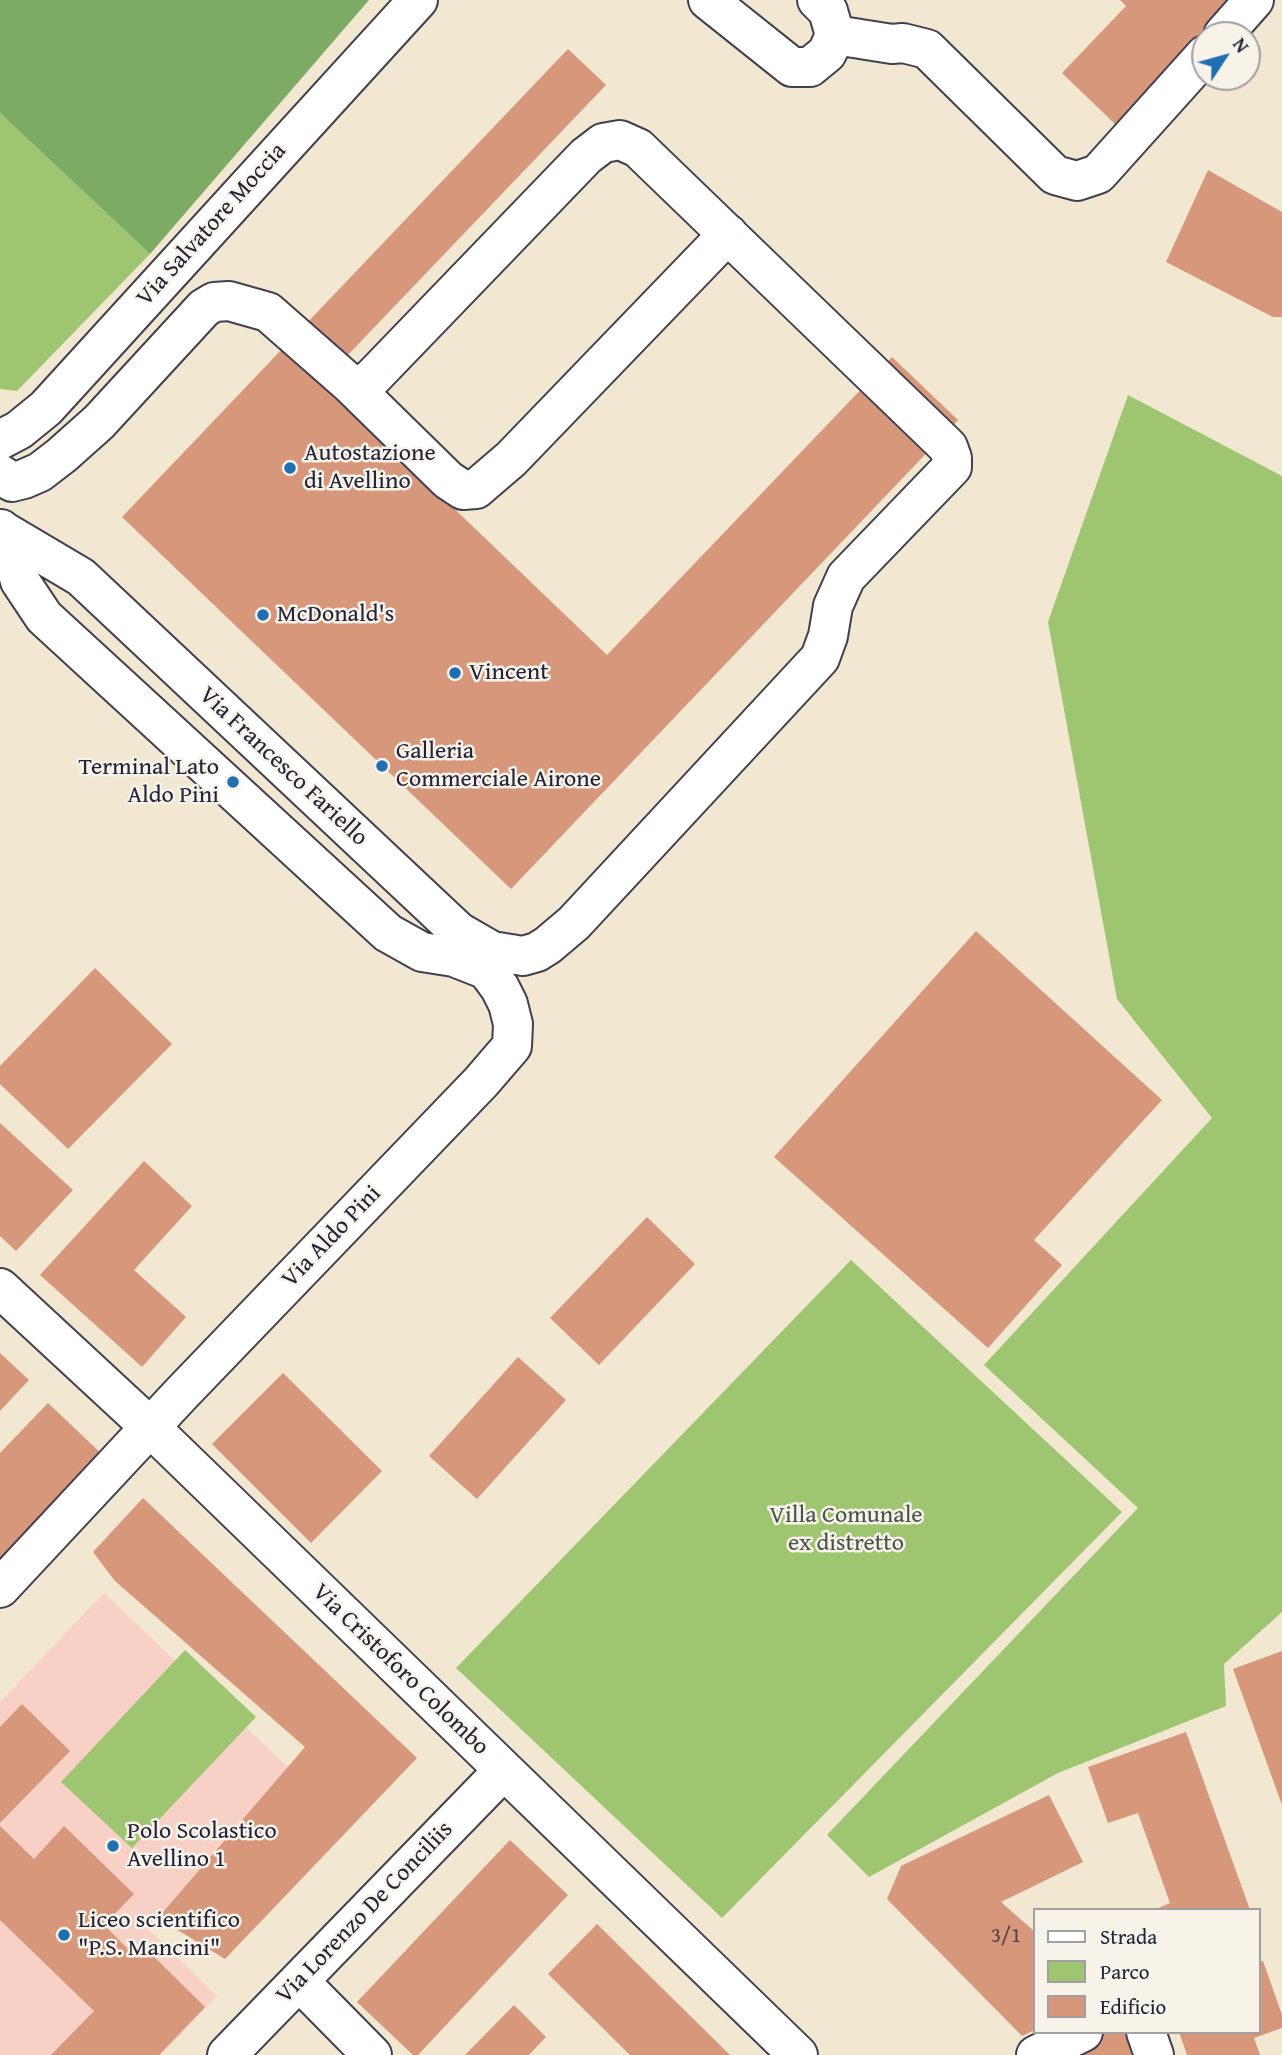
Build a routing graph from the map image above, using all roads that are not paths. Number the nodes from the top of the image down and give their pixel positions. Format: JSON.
{"nodes":[{"id":1,"x":418,"y":0,"type":"edge"},
{"id":2,"x":708,"y":0,"type":"edge"},
{"id":3,"x":817,"y":0,"type":"edge"},
{"id":4,"x":1254,"y":0,"type":"edge"},
{"id":5,"x":1235,"y":21,"type":"edge"},
{"id":6,"x":835,"y":35,"type":"junction"},
{"id":7,"x":1191,"y":71,"type":"edge"},
{"id":8,"x":728,"y":234,"type":"junction"},
{"id":9,"x":351,"y":384,"type":"junction"},
{"id":10,"x":0,"y":440,"type":"edge"},
{"id":11,"x":0,"y":474,"type":"edge"},
{"id":12,"x":0,"y":529,"type":"edge"},
{"id":13,"x":459,"y":932,"type":"junction"},
{"id":14,"x":487,"y":970,"type":"junction"},
{"id":15,"x":512,"y":1046,"type":"joint"},
{"id":16,"x":0,"y":1288,"type":"edge"},
{"id":17,"x":150,"y":1427,"type":"junction"},
{"id":18,"x":0,"y":1588,"type":"edge"},
{"id":19,"x":503,"y":1771,"type":"junction"},
{"id":20,"x":299,"y":1981,"type":"junction"},
{"id":21,"x":1079,"y":2034,"type":"edge"},
{"id":22,"x":1147,"y":2034,"type":"edge"},
{"id":23,"x":227,"y":2055,"type":"edge"},
{"id":24,"x":372,"y":2055,"type":"edge"},
{"id":25,"x":798,"y":2055,"type":"edge"},
{"id":26,"x":1036,"y":2055,"type":"edge"},
{"id":27,"x":1154,"y":2055,"type":"edge"}],
"edges":[{"from":1,"to":10,"type":"street","name":"Via Salvatore Moccia"},
{"from":2,"to":6,"type":"street"},
{"from":3,"to":6,"type":"street"},
{"from":4,"to":5,"type":"street"},
{"from":6,"to":7,"type":"street"},
{"from":8,"to":9,"type":"street"},
{"from":8,"to":9,"type":"street"},
{"from":8,"to":13,"type":"street"},
{"from":9,"to":11,"type":"street"},
{"from":12,"to":13,"type":"street","name":"Via Francesco Fariello"},
{"from":12,"to":14,"type":"street"},
{"from":13,"to":14,"type":"street","name":"Via Francesco Fariello"},
{"from":14,"to":15,"type":"street","name":"Via Francesco Fariello"},
{"from":15,"to":17,"type":"street","name":"Via Aldo Pini"},
{"from":16,"to":17,"type":"street","name":"Via Cristoforo Colombo"},
{"from":17,"to":18,"type":"street","name":"Via Aldo Pini"},
{"from":17,"to":19,"type":"street","name":"Via Cristoforo Colombo"},
{"from":19,"to":20,"type":"street","name":"Via Lorenzo De Conciliis"},
{"from":19,"to":25,"type":"street","name":"Via Cristoforo Colombo"},
{"from":20,"to":23,"type":"street","name":"Via Lorenzo De Conciliis"},
{"from":20,"to":24,"type":"street"},
{"from":21,"to":26,"type":"street"},
{"from":22,"to":27,"type":"street"}]}
